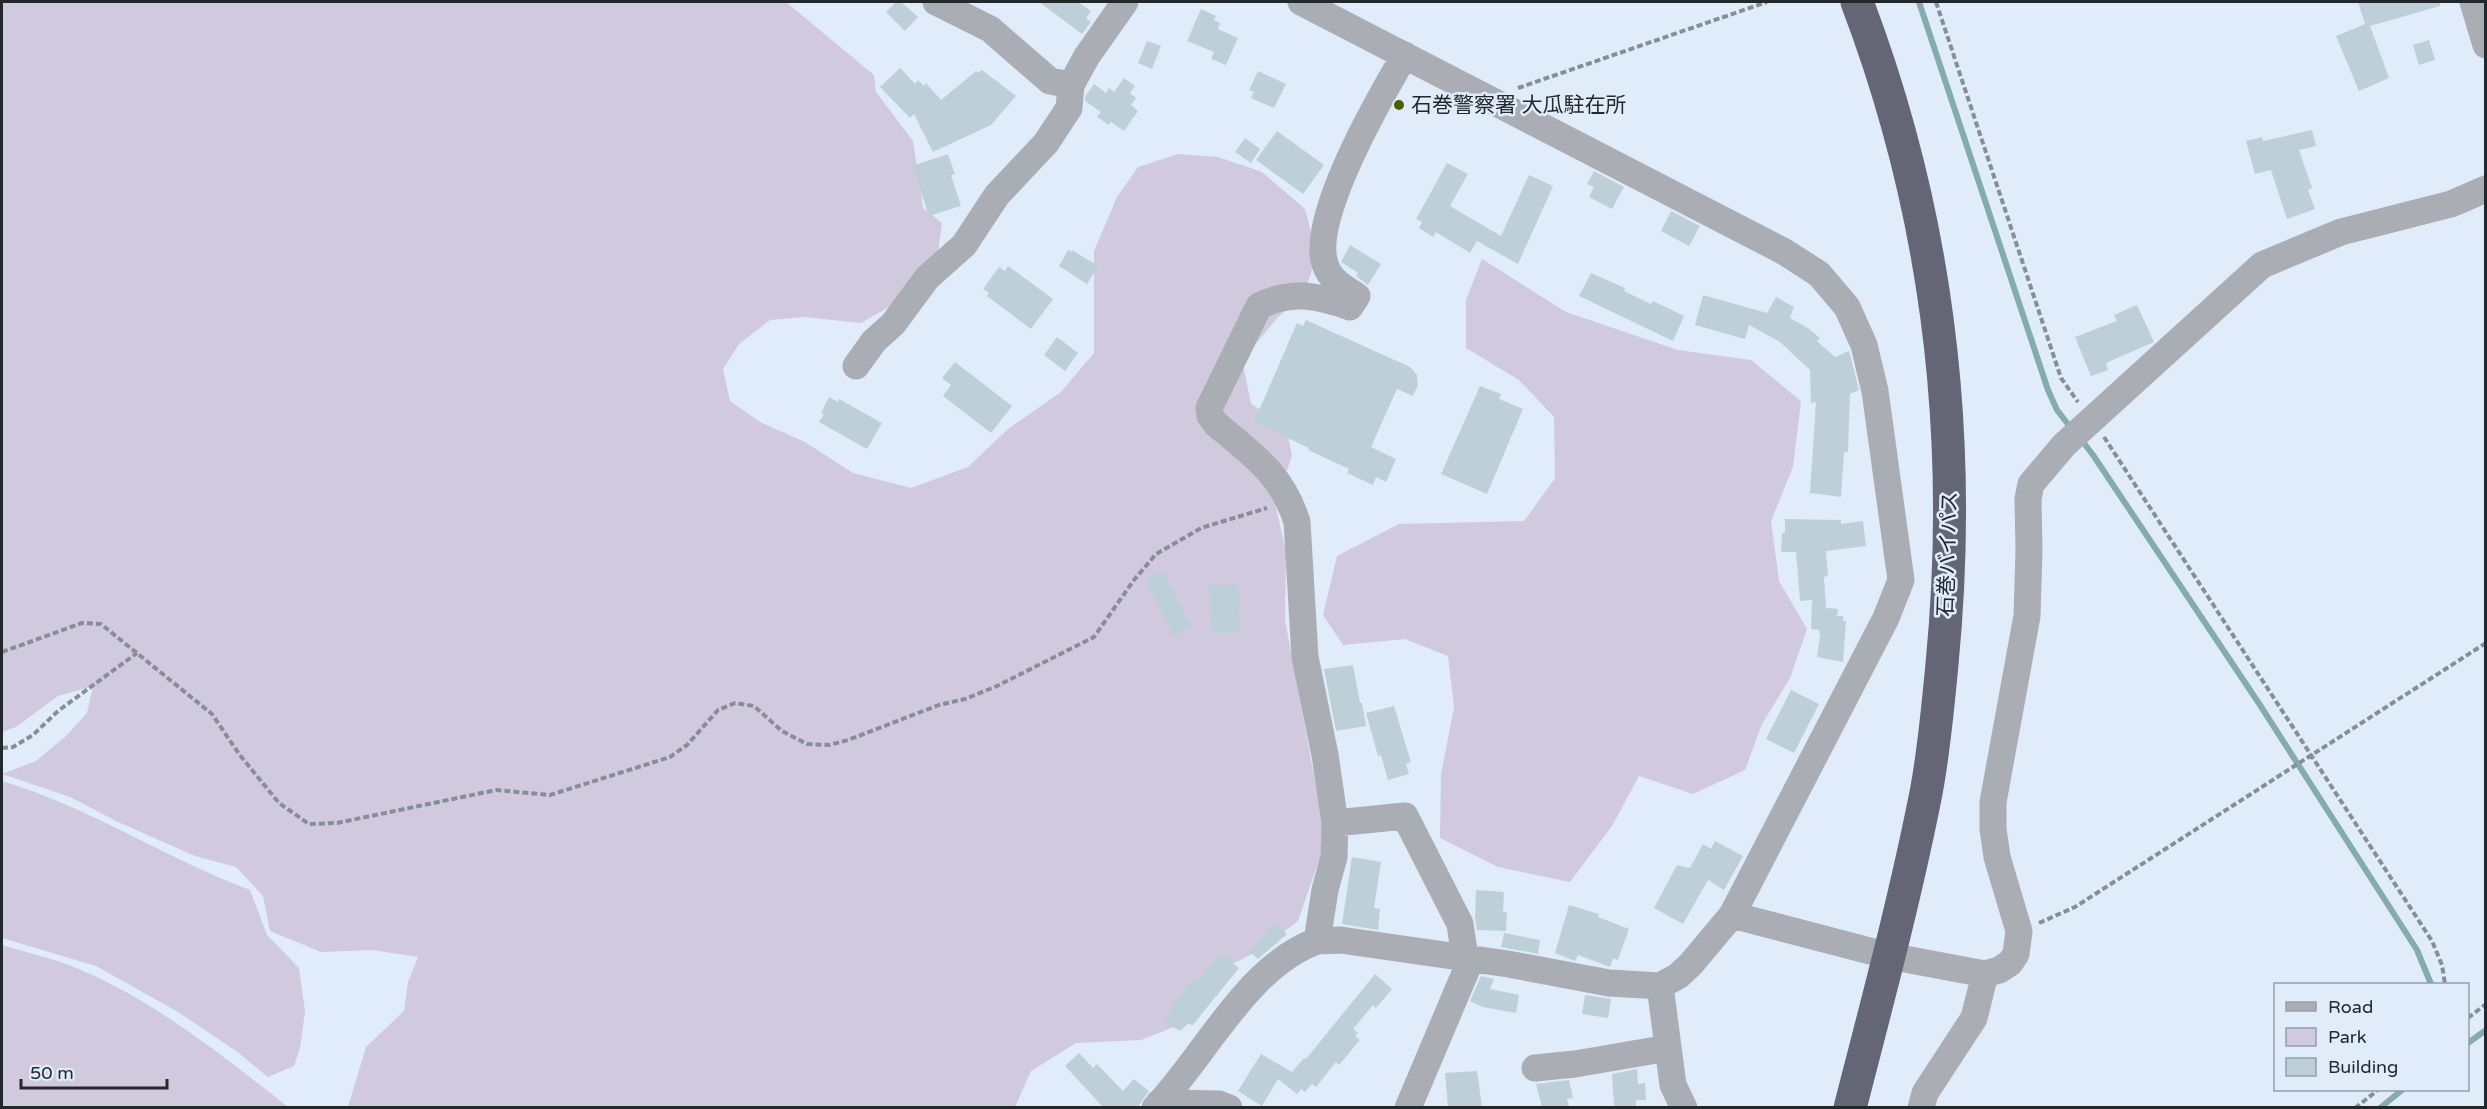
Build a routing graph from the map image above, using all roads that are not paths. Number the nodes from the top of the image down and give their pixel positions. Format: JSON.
{"nodes":[{"id":1,"x":936,"y":2,"type":"edge"},
{"id":2,"x":1125,"y":2,"type":"edge"},
{"id":3,"x":1301,"y":2,"type":"edge"},
{"id":4,"x":1857,"y":2,"type":"edge"},
{"id":5,"x":2473,"y":2,"type":"edge"},
{"id":6,"x":2486,"y":45,"type":"edge"},
{"id":7,"x":1405,"y":55,"type":"junction"},
{"id":8,"x":1071,"y":86,"type":"junction"},
{"id":9,"x":2486,"y":189,"type":"edge"},
{"id":10,"x":856,"y":366,"type":"dead end"},
{"id":11,"x":1335,"y":823,"type":"junction"},
{"id":12,"x":1732,"y":915,"type":"junction"},
{"id":13,"x":1317,"y":941,"type":"junction"},
{"id":14,"x":1889,"y":956,"type":"junction"},
{"id":15,"x":1468,"y":958,"type":"junction"},
{"id":16,"x":1985,"y":974,"type":"junction"},
{"id":17,"x":1660,"y":986,"type":"junction"},
{"id":18,"x":1668,"y":1048,"type":"junction"},
{"id":19,"x":1534,"y":1068,"type":"dead end"},
{"id":20,"x":1157,"y":1105,"type":"edge"},
{"id":21,"x":1229,"y":1107,"type":"edge"},
{"id":22,"x":1408,"y":1107,"type":"edge"},
{"id":23,"x":1684,"y":1107,"type":"edge"},
{"id":24,"x":1850,"y":1107,"type":"edge"},
{"id":25,"x":1921,"y":1107,"type":"edge"}],
"edges":[{"from":1,"to":8,"type":"street"},
{"from":2,"to":8,"type":"street"},
{"from":3,"to":7,"type":"street"},
{"from":4,"to":14,"type":"highway","name":"石巻バイパス"},
{"from":5,"to":6,"type":"street"},
{"from":7,"to":11,"type":"street"},
{"from":7,"to":12,"type":"street"},
{"from":8,"to":10,"type":"street"},
{"from":9,"to":16,"type":"street"},
{"from":11,"to":13,"type":"street"},
{"from":11,"to":15,"type":"street"},
{"from":12,"to":14,"type":"street"},
{"from":12,"to":17,"type":"street"},
{"from":13,"to":15,"type":"street"},
{"from":13,"to":20,"type":"street"},
{"from":14,"to":16,"type":"street"},
{"from":14,"to":24,"type":"highway","name":"石巻バイパス"},
{"from":15,"to":17,"type":"street"},
{"from":15,"to":22,"type":"street"},
{"from":16,"to":25,"type":"street"},
{"from":17,"to":18,"type":"street"},
{"from":18,"to":19,"type":"street"},
{"from":18,"to":23,"type":"street"},
{"from":20,"to":21,"type":"street"}]}
